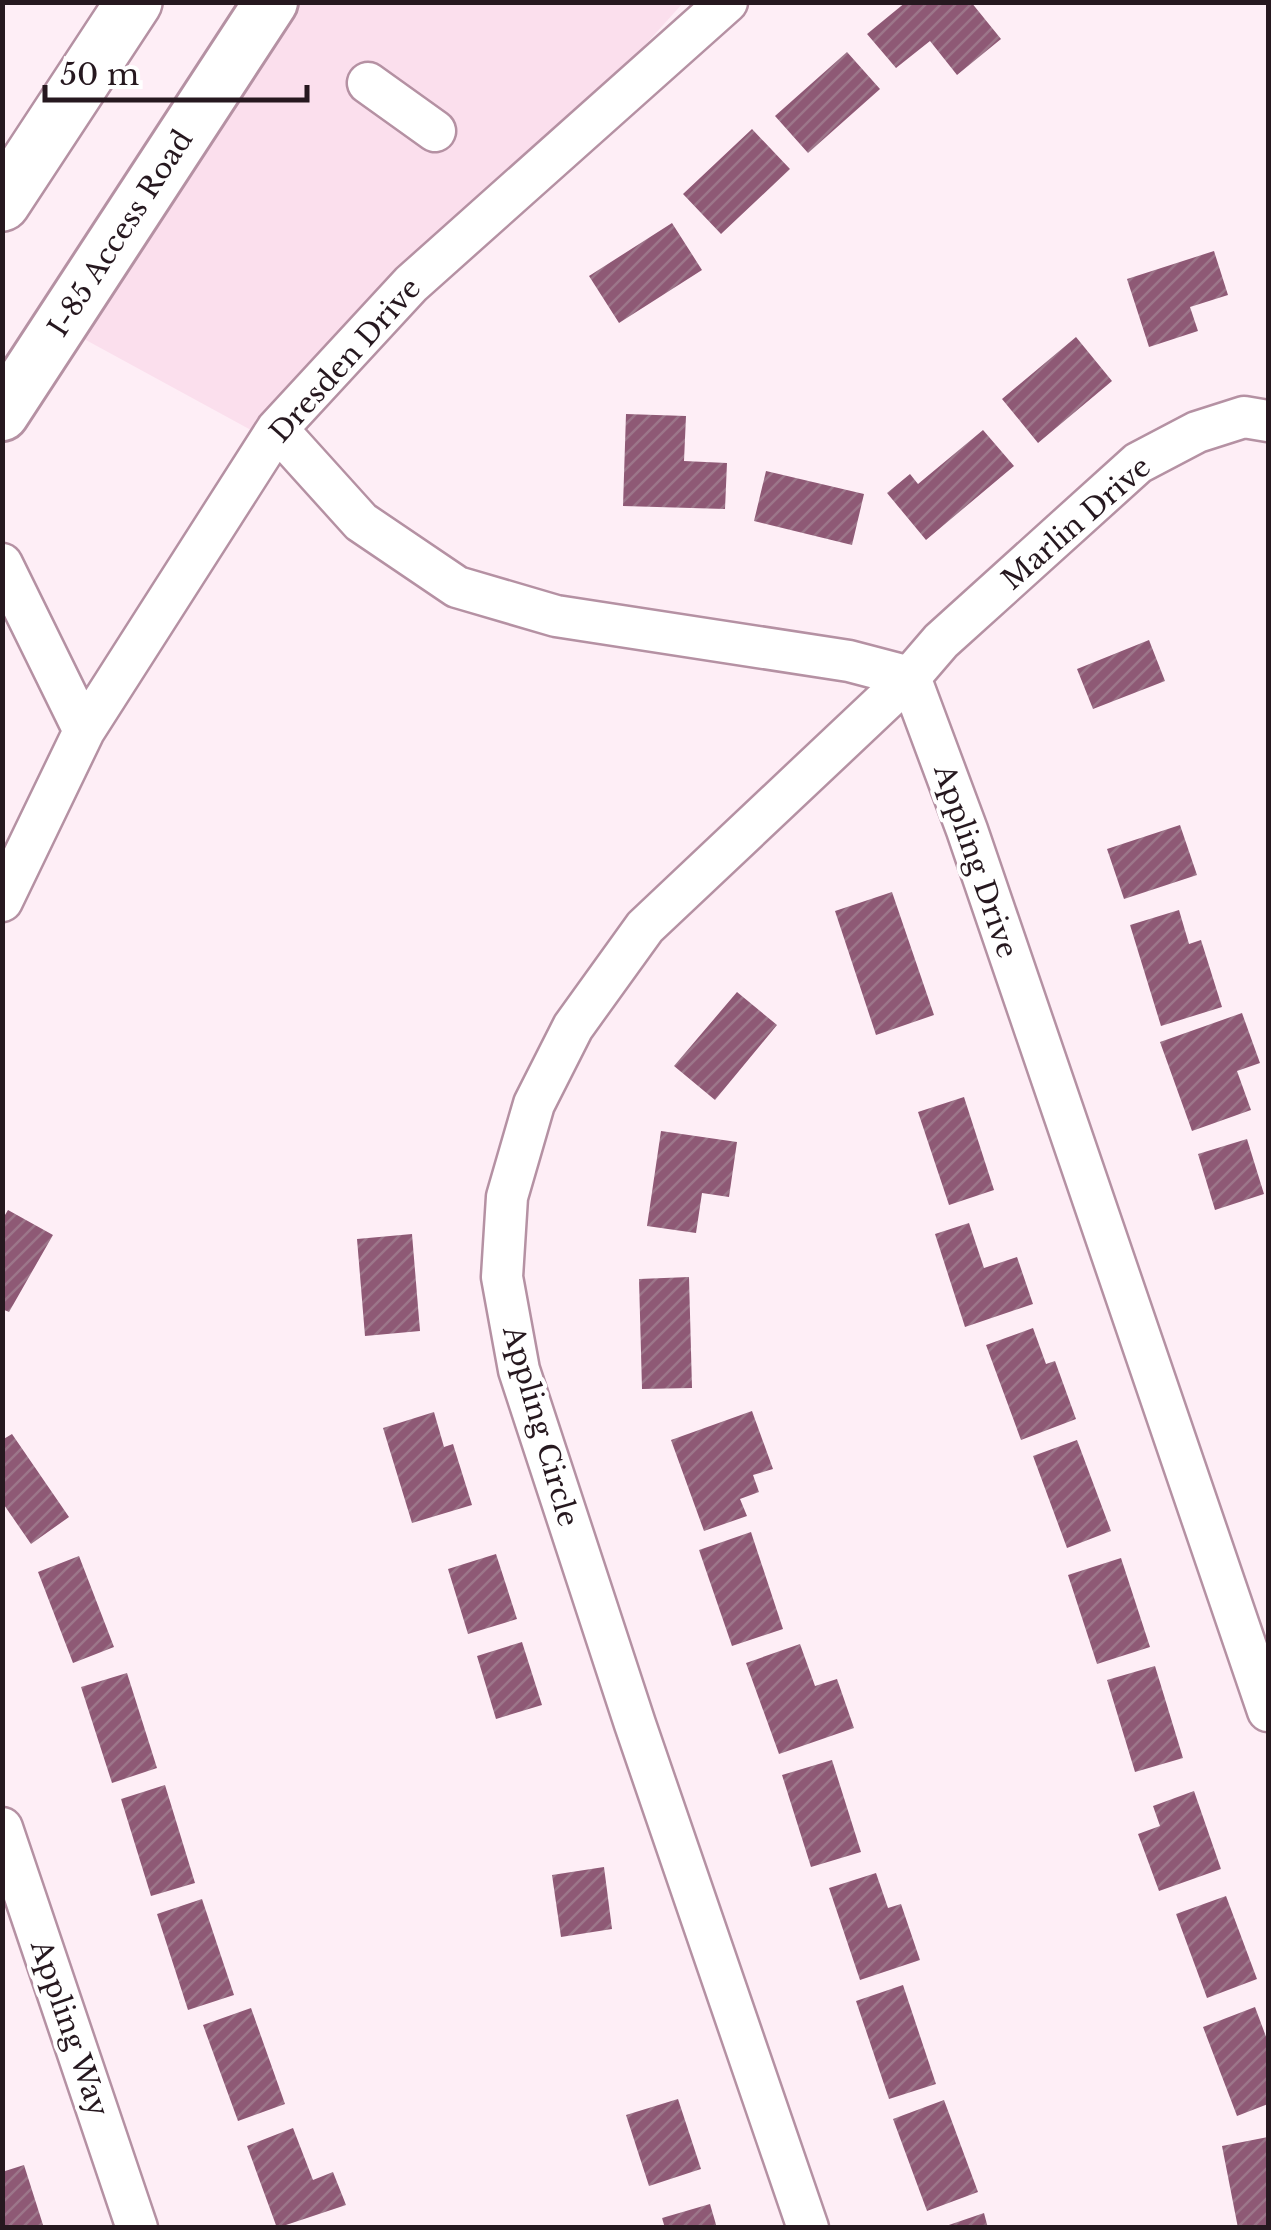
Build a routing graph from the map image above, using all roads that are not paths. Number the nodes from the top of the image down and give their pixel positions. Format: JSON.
{"nodes":[{"id":1,"x":134,"y":2,"type":"edge"},
{"id":2,"x":271,"y":2,"type":"edge"},
{"id":3,"x":728,"y":2,"type":"edge"},
{"id":4,"x":368,"y":83,"type":"dead end"},
{"id":5,"x":435,"y":131,"type":"dead end"},
{"id":6,"x":2,"y":203,"type":"edge"},
{"id":7,"x":2,"y":414,"type":"edge"},
{"id":8,"x":1268,"y":421,"type":"edge"},
{"id":9,"x":278,"y":428,"type":"junction"},
{"id":10,"x":2,"y":564,"type":"edge"},
{"id":11,"x":910,"y":677,"type":"junction"},
{"id":12,"x":84,"y":731,"type":"junction"},
{"id":13,"x":2,"y":901,"type":"edge"},
{"id":14,"x":1268,"y":1711,"type":"edge"},
{"id":15,"x":2,"y":1828,"type":"edge"},
{"id":16,"x":138,"y":2228,"type":"edge"},
{"id":17,"x":808,"y":2228,"type":"edge"}],
"edges":[{"from":1,"to":6,"type":"highway"},
{"from":2,"to":7,"type":"main road","name":"I-85 Access Road"},
{"from":3,"to":9,"type":"street","name":"Dresden Drive"},
{"from":4,"to":5,"type":"street"},
{"from":8,"to":11,"type":"street","name":"Marlin Drive"},
{"from":9,"to":11,"type":"street"},
{"from":9,"to":12,"type":"street","name":"Dresden Drive"},
{"from":10,"to":12,"type":"street"},
{"from":11,"to":14,"type":"street","name":"Appling Drive"},
{"from":11,"to":17,"type":"street","name":"Appling Circle"},
{"from":12,"to":13,"type":"street","name":"Dresden Drive"},
{"from":15,"to":16,"type":"street","name":"Appling Way"}]}
